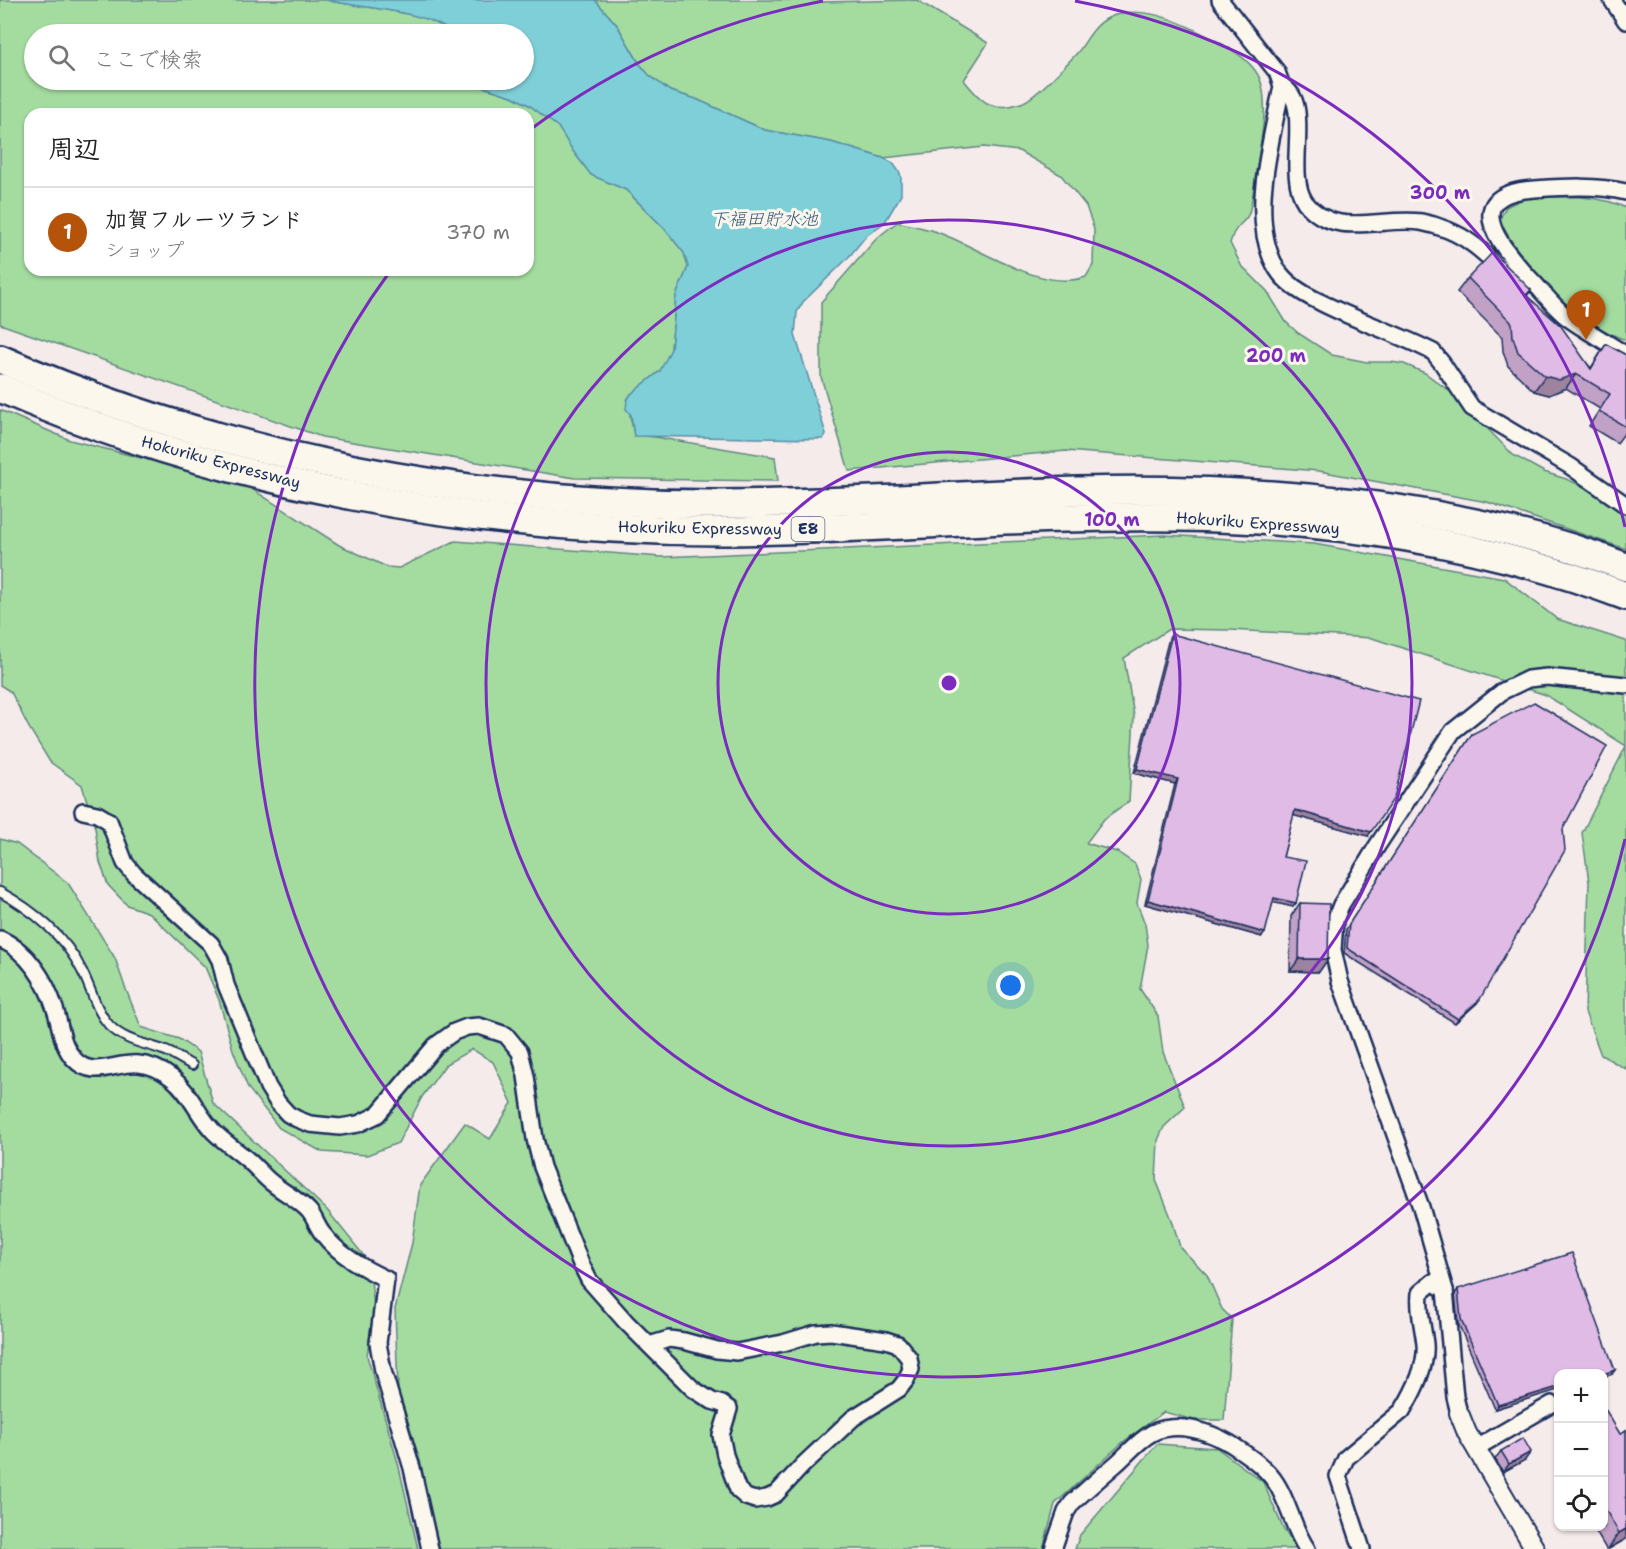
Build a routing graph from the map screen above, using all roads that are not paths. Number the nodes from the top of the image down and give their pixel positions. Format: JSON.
{"nodes":[{"id":1,"x":1220,"y":0,"type":"edge"},
{"id":2,"x":1612,"y":0,"type":"edge"},
{"id":3,"x":1626,"y":21,"type":"edge"},
{"id":4,"x":1282,"y":86,"type":"junction"},
{"id":5,"x":1626,"y":192,"type":"edge"},
{"id":6,"x":1532,"y":281,"type":"junction"},
{"id":7,"x":1626,"y":355,"type":"edge"},
{"id":8,"x":0,"y":358,"type":"edge"},
{"id":9,"x":0,"y":388,"type":"edge"},
{"id":10,"x":1626,"y":504,"type":"edge"},
{"id":11,"x":1626,"y":567,"type":"edge"},
{"id":12,"x":1626,"y":596,"type":"edge"},
{"id":13,"x":1626,"y":685,"type":"edge"},
{"id":14,"x":83,"y":811,"type":"dead end"},
{"id":15,"x":0,"y":892,"type":"edge"},
{"id":16,"x":0,"y":939,"type":"edge"},
{"id":17,"x":192,"y":1065,"type":"dead end"},
{"id":18,"x":1445,"y":1290,"type":"junction"},
{"id":19,"x":649,"y":1345,"type":"junction"},
{"id":20,"x":1552,"y":1404,"type":"dead end"},
{"id":21,"x":1459,"y":1413,"type":"joint"},
{"id":22,"x":1476,"y":1448,"type":"junction"},
{"id":23,"x":430,"y":1549,"type":"edge"},
{"id":24,"x":1053,"y":1549,"type":"edge"},
{"id":25,"x":1307,"y":1549,"type":"edge"},
{"id":26,"x":1362,"y":1549,"type":"edge"},
{"id":27,"x":1535,"y":1549,"type":"edge"}],
"edges":[{"from":1,"to":4,"type":"street"},
{"from":2,"to":3,"type":"street"},
{"from":4,"to":6,"type":"street"},
{"from":4,"to":10,"type":"street"},
{"from":5,"to":6,"type":"street"},
{"from":6,"to":7,"type":"street"},
{"from":8,"to":11,"type":"highway","name":"Hokuriku Expressway","number":"E8"},
{"from":9,"to":12,"type":"highway","name":"Hokuriku Expressway","number":"E8"},
{"from":13,"to":18,"type":"street"},
{"from":14,"to":19,"type":"street"},
{"from":15,"to":17,"type":"lane"},
{"from":16,"to":23,"type":"street"},
{"from":18,"to":21,"type":"street"},
{"from":18,"to":26,"type":"street"},
{"from":19,"to":19,"type":"street"},
{"from":20,"to":22,"type":"street"},
{"from":21,"to":22,"type":"street"},
{"from":22,"to":27,"type":"street"},
{"from":24,"to":25,"type":"street"}]}
